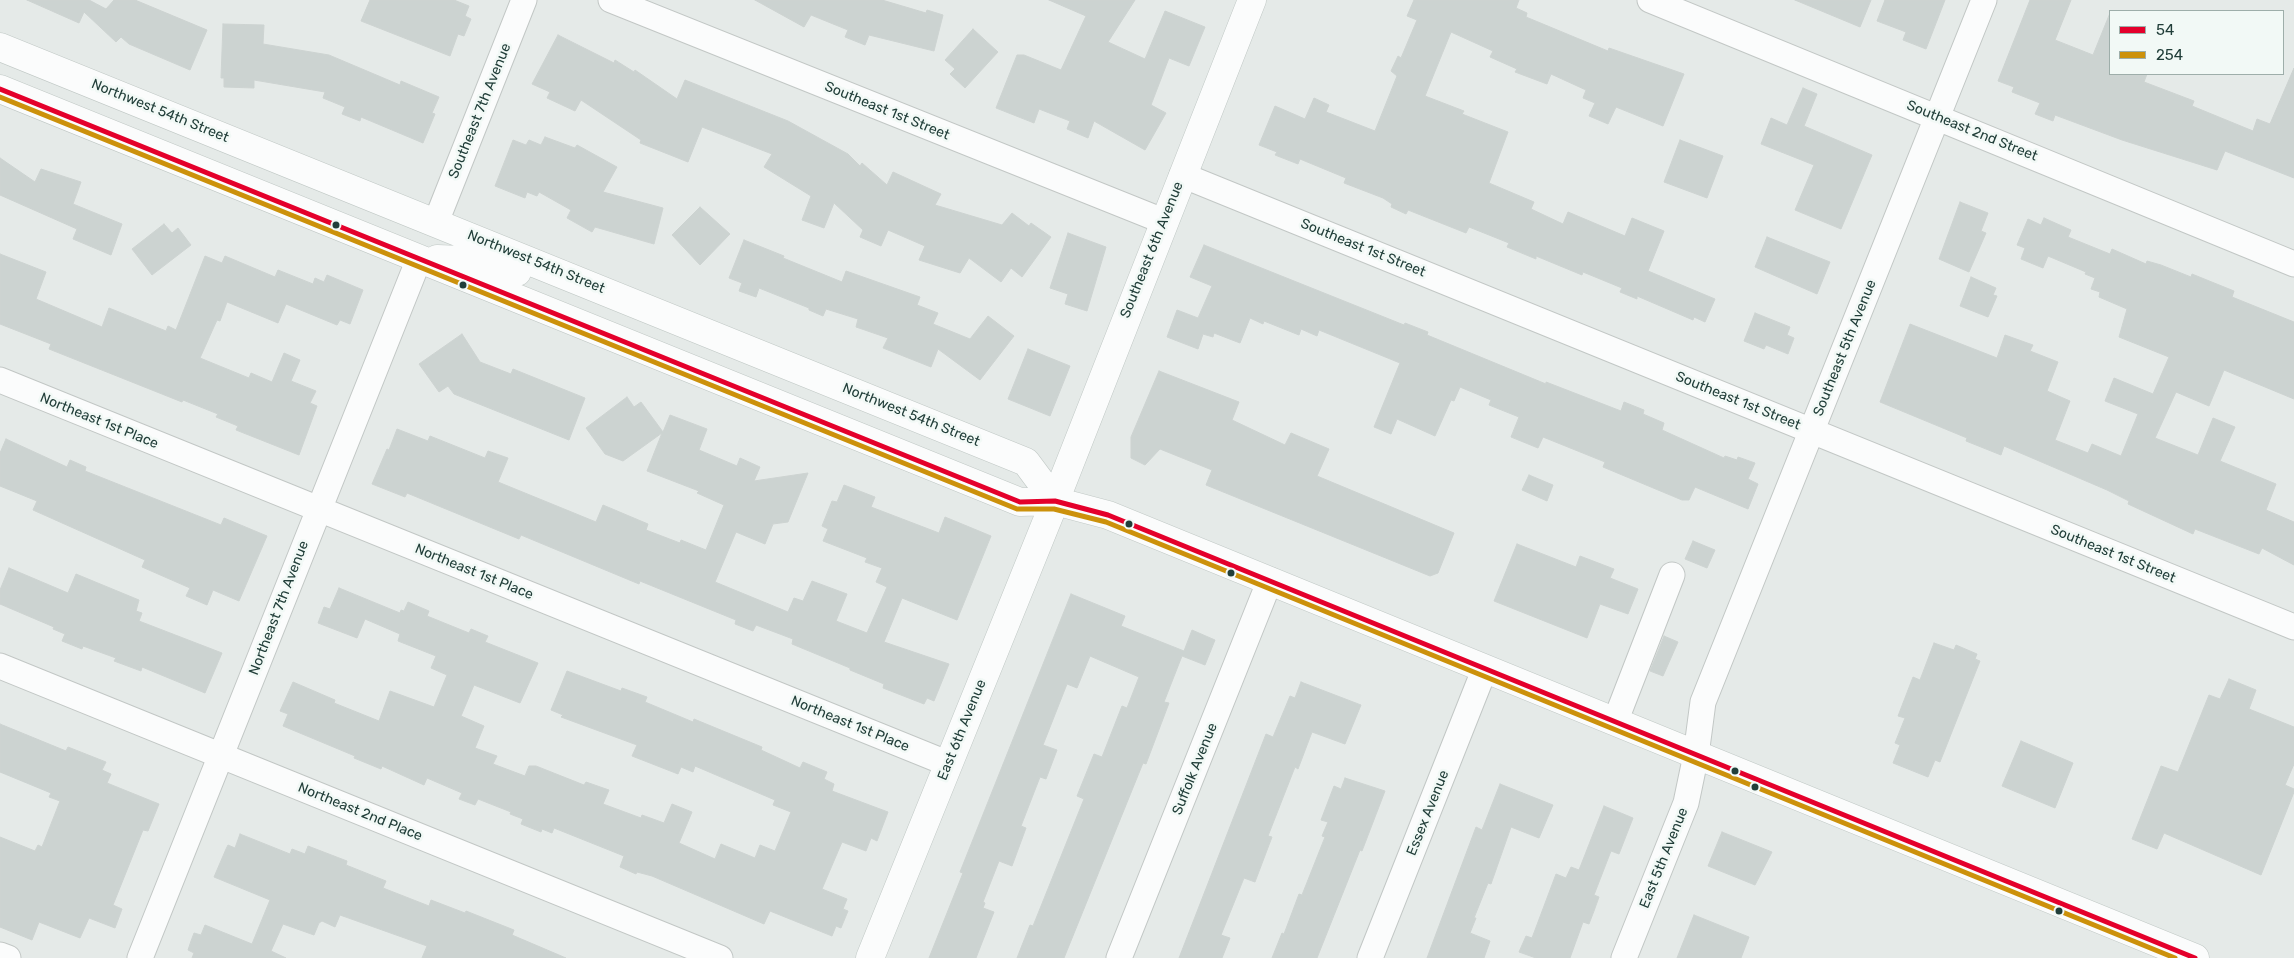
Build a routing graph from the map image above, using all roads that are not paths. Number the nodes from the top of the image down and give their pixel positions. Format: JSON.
{"nodes":[{"id":1,"x":524,"y":0,"type":"edge"},
{"id":2,"x":611,"y":0,"type":"edge"},
{"id":3,"x":1252,"y":0,"type":"edge"},
{"id":4,"x":1650,"y":0,"type":"edge"},
{"id":5,"x":1984,"y":0,"type":"edge"},
{"id":6,"x":0,"y":47,"type":"edge"},
{"id":7,"x":0,"y":89,"type":"edge"},
{"id":8,"x":1937,"y":117,"type":"junction"},
{"id":9,"x":1182,"y":175,"type":"junction"},
{"id":10,"x":1164,"y":221,"type":"junction"},
{"id":11,"x":436,"y":222,"type":"junction"},
{"id":12,"x":419,"y":259,"type":"junction"},
{"id":13,"x":2294,"y":264,"type":"edge"},
{"id":14,"x":689,"y":325,"type":"junction"},
{"id":15,"x":0,"y":380,"type":"edge"},
{"id":16,"x":1812,"y":431,"type":"junction"},
{"id":17,"x":1054,"y":501,"type":"junction"},
{"id":18,"x":317,"y":509,"type":"junction"},
{"id":19,"x":1672,"y":575,"type":"dead end"},
{"id":20,"x":1270,"y":580,"type":"junction"},
{"id":21,"x":2294,"y":627,"type":"edge"},
{"id":22,"x":0,"y":666,"type":"edge"},
{"id":23,"x":1485,"y":668,"type":"junction"},
{"id":24,"x":1614,"y":722,"type":"junction"},
{"id":25,"x":1696,"y":755,"type":"junction"},
{"id":26,"x":221,"y":756,"type":"junction"},
{"id":27,"x":949,"y":764,"type":"junction"},
{"id":28,"x":0,"y":955,"type":"edge"},
{"id":29,"x":8,"y":958,"type":"edge"},
{"id":30,"x":140,"y":958,"type":"edge"},
{"id":31,"x":720,"y":958,"type":"edge"},
{"id":32,"x":870,"y":958,"type":"edge"},
{"id":33,"x":1119,"y":958,"type":"edge"},
{"id":34,"x":1370,"y":958,"type":"edge"},
{"id":35,"x":1624,"y":958,"type":"edge"},
{"id":36,"x":2196,"y":958,"type":"edge"}],
"edges":[{"from":1,"to":11,"type":"street","name":"Southeast 7th Avenue"},
{"from":2,"to":10,"type":"street","name":"Southeast 1st Street"},
{"from":3,"to":9,"type":"main road","name":"Southeast 6th Avenue"},
{"from":4,"to":8,"type":"street","name":"Southeast 2nd Street"},
{"from":5,"to":8,"type":"street","name":"Southeast 5th Avenue"},
{"from":6,"to":11,"type":"main road","name":"Northwest 54th Street"},
{"from":7,"to":12,"type":"main road"},
{"from":8,"to":13,"type":"street","name":"Southeast 2nd Street"},
{"from":8,"to":16,"type":"street","name":"Southeast 5th Avenue"},
{"from":9,"to":10,"type":"main road","name":"Southeast 6th Avenue"},
{"from":9,"to":16,"type":"street","name":"Southeast 1st Street"},
{"from":10,"to":17,"type":"main road","name":"Southeast 6th Avenue"},
{"from":11,"to":14,"type":"main road","name":"Northwest 54th Street"},
{"from":12,"to":14,"type":"main road"},
{"from":12,"to":17,"type":"main road"},
{"from":12,"to":18,"type":"street","name":"Northeast 7th Avenue"},
{"from":14,"to":17,"type":"main road","name":"Northwest 54th Street"},
{"from":15,"to":18,"type":"street","name":"Northeast 1st Place"},
{"from":16,"to":21,"type":"street","name":"Southeast 1st Street"},
{"from":16,"to":25,"type":"street","name":"Southeast 5th Avenue"},
{"from":17,"to":20,"type":"main road"},
{"from":17,"to":27,"type":"main road","name":"East 6th Avenue"},
{"from":18,"to":26,"type":"street","name":"Northeast 7th Avenue"},
{"from":18,"to":27,"type":"street","name":"Northeast 1st Place"},
{"from":19,"to":24,"type":"street"},
{"from":20,"to":23,"type":"main road"},
{"from":20,"to":33,"type":"street","name":"Suffolk Avenue"},
{"from":22,"to":26,"type":"street","name":"Northeast 2nd Place"},
{"from":23,"to":24,"type":"main road"},
{"from":23,"to":34,"type":"street","name":"Essex Avenue"},
{"from":24,"to":25,"type":"main road"},
{"from":25,"to":35,"type":"street","name":"East 5th Avenue"},
{"from":25,"to":36,"type":"main road"},
{"from":26,"to":30,"type":"street","name":"Northeast 7th Avenue"},
{"from":26,"to":31,"type":"street","name":"Northeast 2nd Place"},
{"from":27,"to":32,"type":"main road","name":"East 6th Avenue"},
{"from":28,"to":29,"type":"street"}]}
